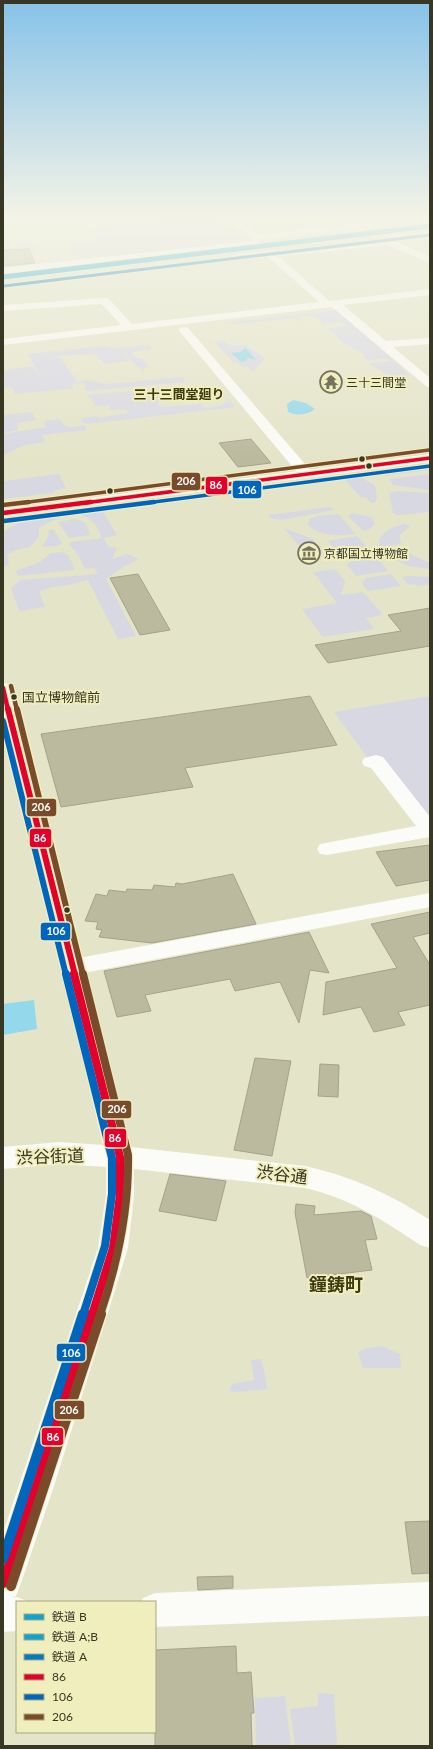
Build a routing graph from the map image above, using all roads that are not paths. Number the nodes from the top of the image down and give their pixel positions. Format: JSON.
{"nodes":[{"id":1,"x":320,"y":295,"type":"edge"},
{"id":2,"x":406,"y":295,"type":"edge"},
{"id":3,"x":330,"y":303,"type":"junction"},
{"id":4,"x":3,"y":308,"type":"edge"},
{"id":5,"x":180,"y":325,"type":"junction"},
{"id":6,"x":129,"y":327,"type":"junction"},
{"id":7,"x":430,"y":340,"type":"edge"},
{"id":8,"x":3,"y":342,"type":"edge"},
{"id":9,"x":384,"y":345,"type":"junction"},
{"id":10,"x":430,"y":368,"type":"edge"},
{"id":11,"x":413,"y":370,"type":"junction"},
{"id":12,"x":430,"y":384,"type":"edge"},
{"id":13,"x":430,"y":452,"type":"edge"},
{"id":14,"x":430,"y":458,"type":"edge"},
{"id":15,"x":304,"y":471,"type":"junction"},
{"id":16,"x":3,"y":506,"type":"edge"},
{"id":17,"x":3,"y":513,"type":"edge"},
{"id":18,"x":3,"y":688,"type":"edge"},
{"id":19,"x":372,"y":762,"type":"dead end"},
{"id":20,"x":430,"y":830,"type":"edge"},
{"id":21,"x":327,"y":849,"type":"dead end"},
{"id":22,"x":430,"y":900,"type":"edge"},
{"id":23,"x":72,"y":967,"type":"junction"},
{"id":24,"x":120,"y":1157,"type":"junction"},
{"id":25,"x":3,"y":1158,"type":"edge"},
{"id":26,"x":430,"y":1236,"type":"edge"},
{"id":27,"x":3,"y":1583,"type":"edge"},
{"id":28,"x":430,"y":1599,"type":"edge"},
{"id":29,"x":156,"y":1610,"type":"edge"},
{"id":30,"x":16,"y":1614,"type":"edge"},
{"id":31,"x":3,"y":1615,"type":"edge"}],
"edges":[{"from":1,"to":3,"type":"street"},
{"from":2,"to":3,"type":"street"},
{"from":3,"to":5,"type":"street"},
{"from":3,"to":9,"type":"street"},
{"from":4,"to":6,"type":"street"},
{"from":5,"to":6,"type":"street"},
{"from":5,"to":15,"type":"street"},
{"from":6,"to":8,"type":"street"},
{"from":7,"to":9,"type":"street"},
{"from":9,"to":11,"type":"street"},
{"from":10,"to":11,"type":"street"},
{"from":11,"to":12,"type":"street"},
{"from":13,"to":15,"type":"main road"},
{"from":14,"to":15,"type":"main road"},
{"from":15,"to":16,"type":"main road"},
{"from":15,"to":17,"type":"main road"},
{"from":18,"to":23,"type":"main road"},
{"from":19,"to":20,"type":"street"},
{"from":20,"to":21,"type":"street"},
{"from":22,"to":23,"type":"street"},
{"from":23,"to":24,"type":"main road"},
{"from":24,"to":25,"type":"main road","name":"渋谷街道"},
{"from":24,"to":26,"type":"main road","name":"渋谷通"},
{"from":24,"to":27,"type":"main road"},
{"from":28,"to":29,"type":"street"},
{"from":30,"to":31,"type":"street"}]}
